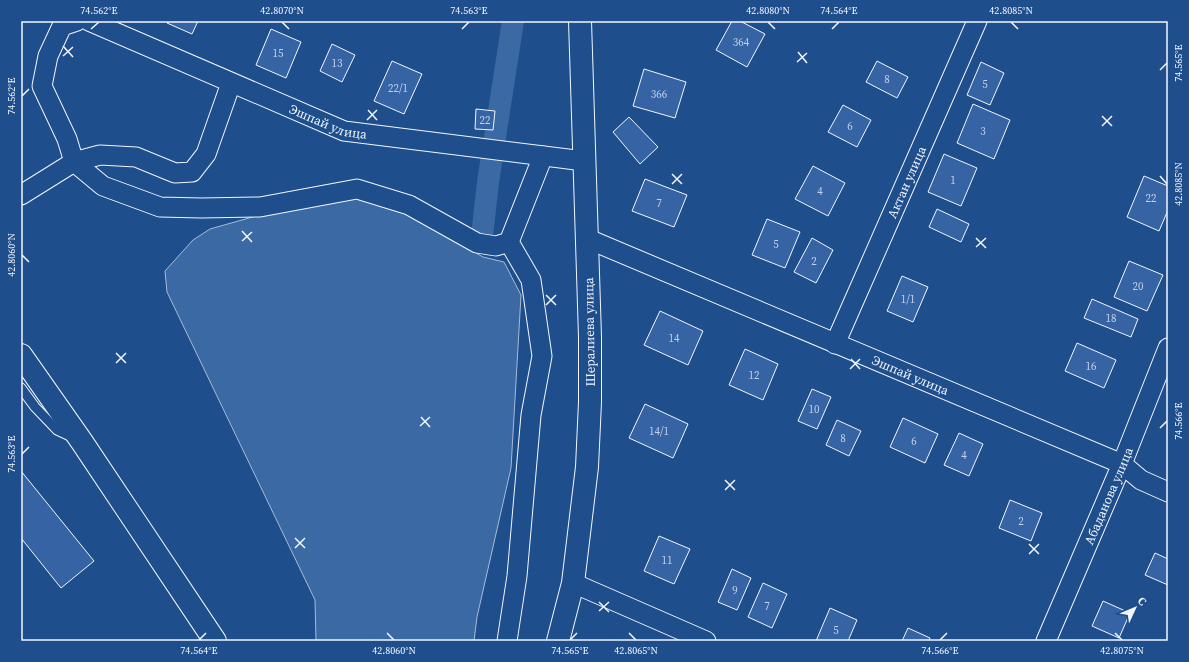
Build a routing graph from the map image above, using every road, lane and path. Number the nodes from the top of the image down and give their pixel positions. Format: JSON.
{"nodes":[{"id":1,"x":77,"y":21,"type":"edge"},
{"id":2,"x":89,"y":21,"type":"edge"},
{"id":3,"x":580,"y":21,"type":"edge"},
{"id":4,"x":977,"y":21,"type":"edge"},
{"id":5,"x":231,"y":83,"type":"junction"},
{"id":6,"x":543,"y":156,"type":"junction"},
{"id":7,"x":584,"y":161,"type":"junction"},
{"id":8,"x":74,"y":162,"type":"junction"},
{"id":9,"x":21,"y":195,"type":"edge"},
{"id":10,"x":588,"y":239,"type":"junction"},
{"id":11,"x":509,"y":242,"type":"junction"},
{"id":12,"x":835,"y":344,"type":"junction"},
{"id":13,"x":1168,"y":348,"type":"edge"},
{"id":14,"x":21,"y":355,"type":"edge"},
{"id":15,"x":21,"y":388,"type":"edge"},
{"id":16,"x":82,"y":442,"type":"junction"},
{"id":17,"x":1122,"y":464,"type":"junction"},
{"id":18,"x":1168,"y":492,"type":"edge"},
{"id":19,"x":573,"y":583,"type":"junction"},
{"id":20,"x":215,"y":641,"type":"edge"},
{"id":21,"x":507,"y":641,"type":"edge"},
{"id":22,"x":558,"y":641,"type":"edge"},
{"id":23,"x":706,"y":641,"type":"edge"},
{"id":24,"x":1046,"y":641,"type":"edge"}],
"edges":[{"from":1,"to":8,"type":"street"},
{"from":2,"to":5,"type":"street","name":"Эшпай улица"},
{"from":3,"to":7,"type":"street","name":"Шералиева улица"},
{"from":4,"to":12,"type":"street","name":"Актан улица"},
{"from":5,"to":6,"type":"street","name":"Эшпай улица"},
{"from":5,"to":8,"type":"street"},
{"from":6,"to":7,"type":"street","name":"Эшпай улица"},
{"from":6,"to":11,"type":"street"},
{"from":7,"to":10,"type":"street","name":"Шералиева улица"},
{"from":8,"to":9,"type":"street"},
{"from":8,"to":11,"type":"street"},
{"from":10,"to":12,"type":"street","name":"Эшпай улица"},
{"from":10,"to":19,"type":"street","name":"Шералиева улица"},
{"from":11,"to":21,"type":"street"},
{"from":12,"to":17,"type":"street","name":"Эшпай улица"},
{"from":13,"to":17,"type":"street","name":"Абаданова улица"},
{"from":14,"to":16,"type":"street"},
{"from":15,"to":16,"type":"lane"},
{"from":16,"to":20,"type":"street"},
{"from":17,"to":18,"type":"street","name":"Эшпай улица"},
{"from":17,"to":24,"type":"street","name":"Абаданова улица"},
{"from":19,"to":22,"type":"street","name":"Шералиева улица"},
{"from":19,"to":23,"type":"street"}]}
